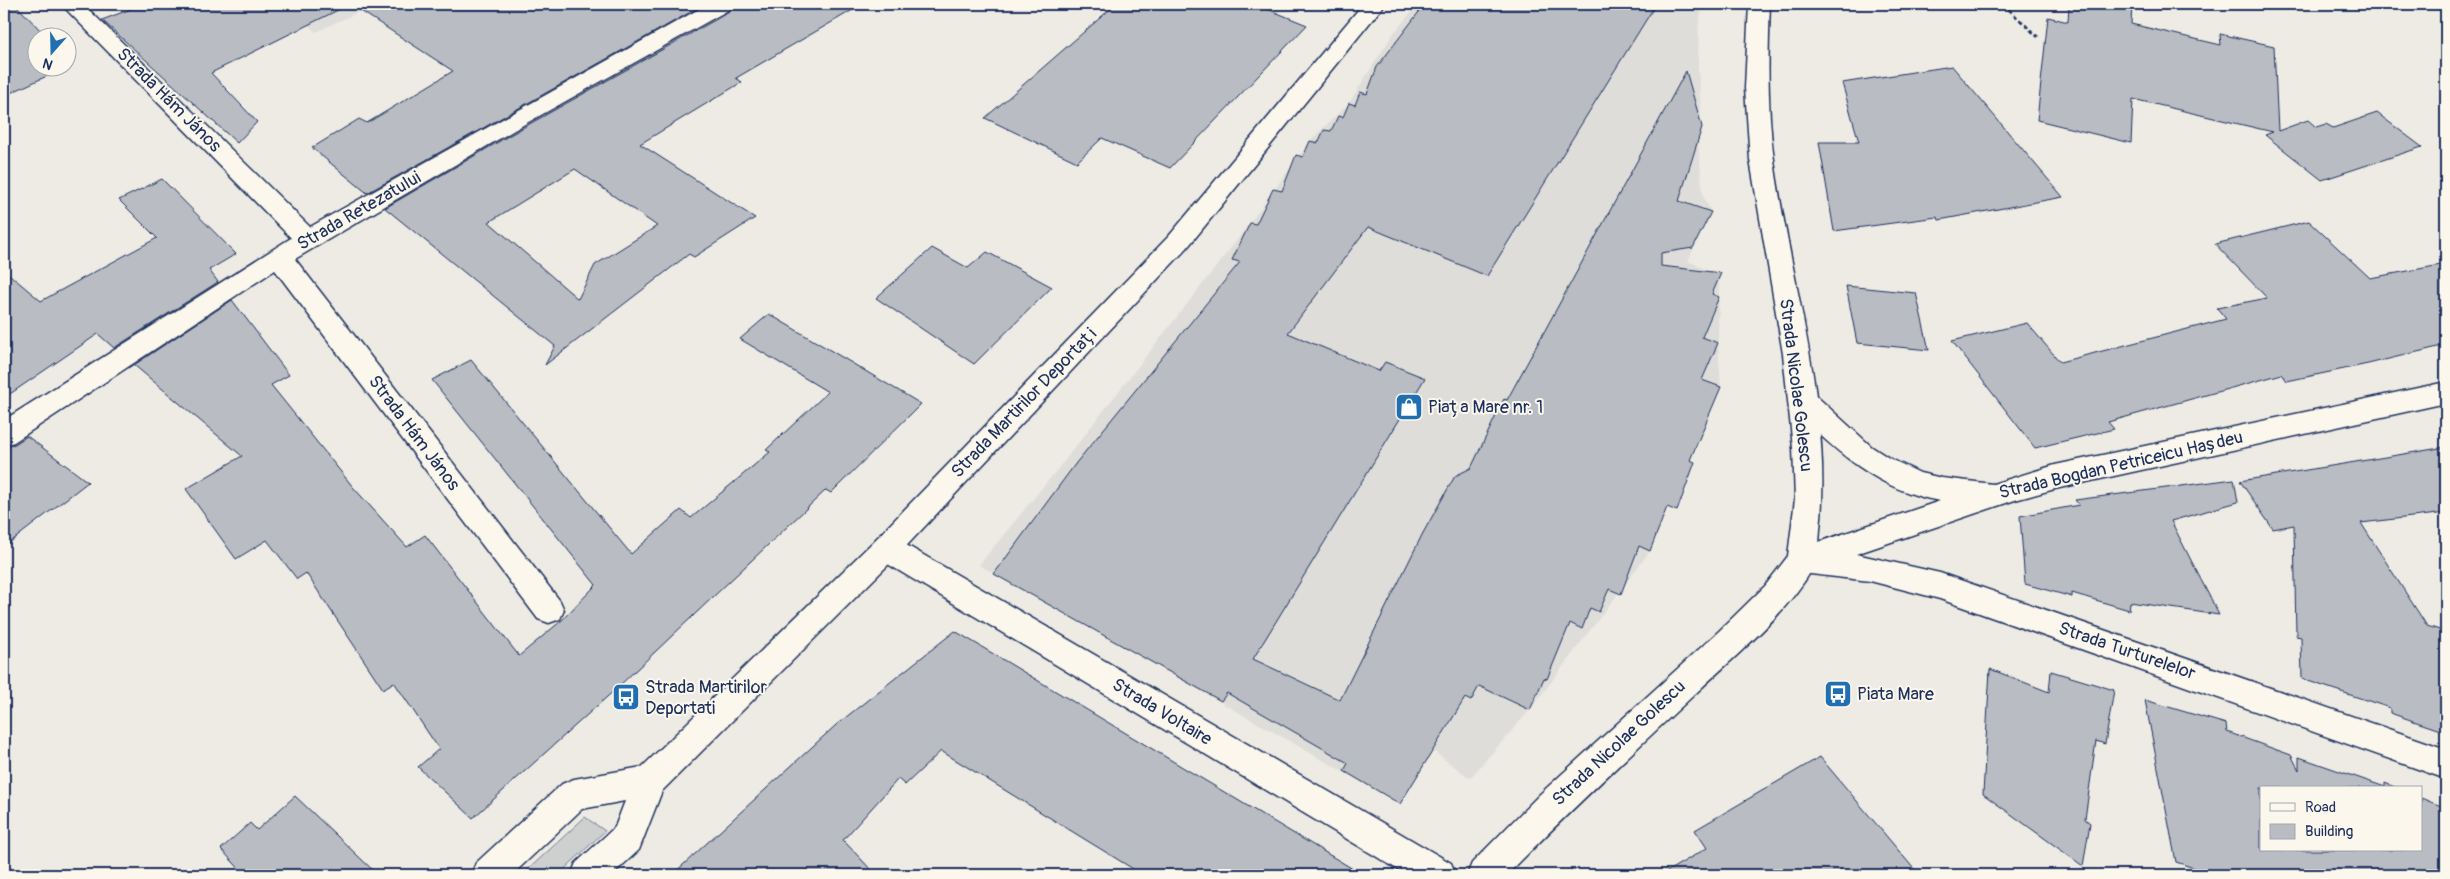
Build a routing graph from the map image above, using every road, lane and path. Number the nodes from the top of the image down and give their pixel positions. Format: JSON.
{"nodes":[{"id":1,"x":71,"y":4,"type":"edge"},
{"id":2,"x":723,"y":4,"type":"edge"},
{"id":3,"x":1374,"y":4,"type":"edge"},
{"id":4,"x":1759,"y":4,"type":"edge"},
{"id":5,"x":2003,"y":4,"type":"edge"},
{"id":6,"x":2038,"y":37,"type":"dead end"},
{"id":7,"x":308,"y":240,"type":"junction"},
{"id":8,"x":276,"y":258,"type":"junction"},
{"id":9,"x":2446,"y":392,"type":"edge"},
{"id":10,"x":1802,"y":400,"type":"junction"},
{"id":11,"x":4,"y":434,"type":"edge"},
{"id":12,"x":1995,"y":494,"type":"junction"},
{"id":13,"x":886,"y":548,"type":"junction"},
{"id":14,"x":1802,"y":560,"type":"junction"},
{"id":15,"x":549,"y":610,"type":"dead end"},
{"id":16,"x":618,"y":687,"type":"dead end"},
{"id":17,"x":633,"y":712,"type":"dead end"},
{"id":18,"x":2446,"y":764,"type":"edge"},
{"id":19,"x":650,"y":781,"type":"junction"},
{"id":20,"x":488,"y":875,"type":"edge"},
{"id":21,"x":588,"y":875,"type":"edge"},
{"id":22,"x":1439,"y":875,"type":"edge"},
{"id":23,"x":1484,"y":875,"type":"edge"}],
"edges":[{"from":1,"to":7,"type":"street","name":"Strada Hám János"},
{"from":2,"to":7,"type":"street","name":"Strada Retezatului"},
{"from":3,"to":13,"type":"street","name":"Strada Martirilor Deportați"},
{"from":4,"to":10,"type":"street","name":"Strada Nicolae Golescu"},
{"from":5,"to":6,"type":"path"},
{"from":7,"to":8,"type":"street","name":"Strada Retezatului"},
{"from":8,"to":11,"type":"street","name":"Strada Retezatului"},
{"from":8,"to":15,"type":"street","name":"Strada Hám János"},
{"from":9,"to":12,"type":"street","name":"Strada Bogdan Petriceicu Hașdeu"},
{"from":10,"to":12,"type":"street"},
{"from":10,"to":14,"type":"street","name":"Strada Nicolae Golescu"},
{"from":12,"to":14,"type":"street","name":"Strada Bogdan Petriceicu Hașdeu"},
{"from":13,"to":19,"type":"street","name":"Strada Martirilor Deportați"},
{"from":13,"to":22,"type":"street","name":"Strada Voltaire"},
{"from":14,"to":18,"type":"street","name":"Strada Turturelelor"},
{"from":14,"to":23,"type":"street","name":"Strada Nicolae Golescu"},
{"from":16,"to":17,"type":"path"},
{"from":19,"to":20,"type":"street"},
{"from":19,"to":21,"type":"street","name":"Strada Martirilor Deportați"}]}
